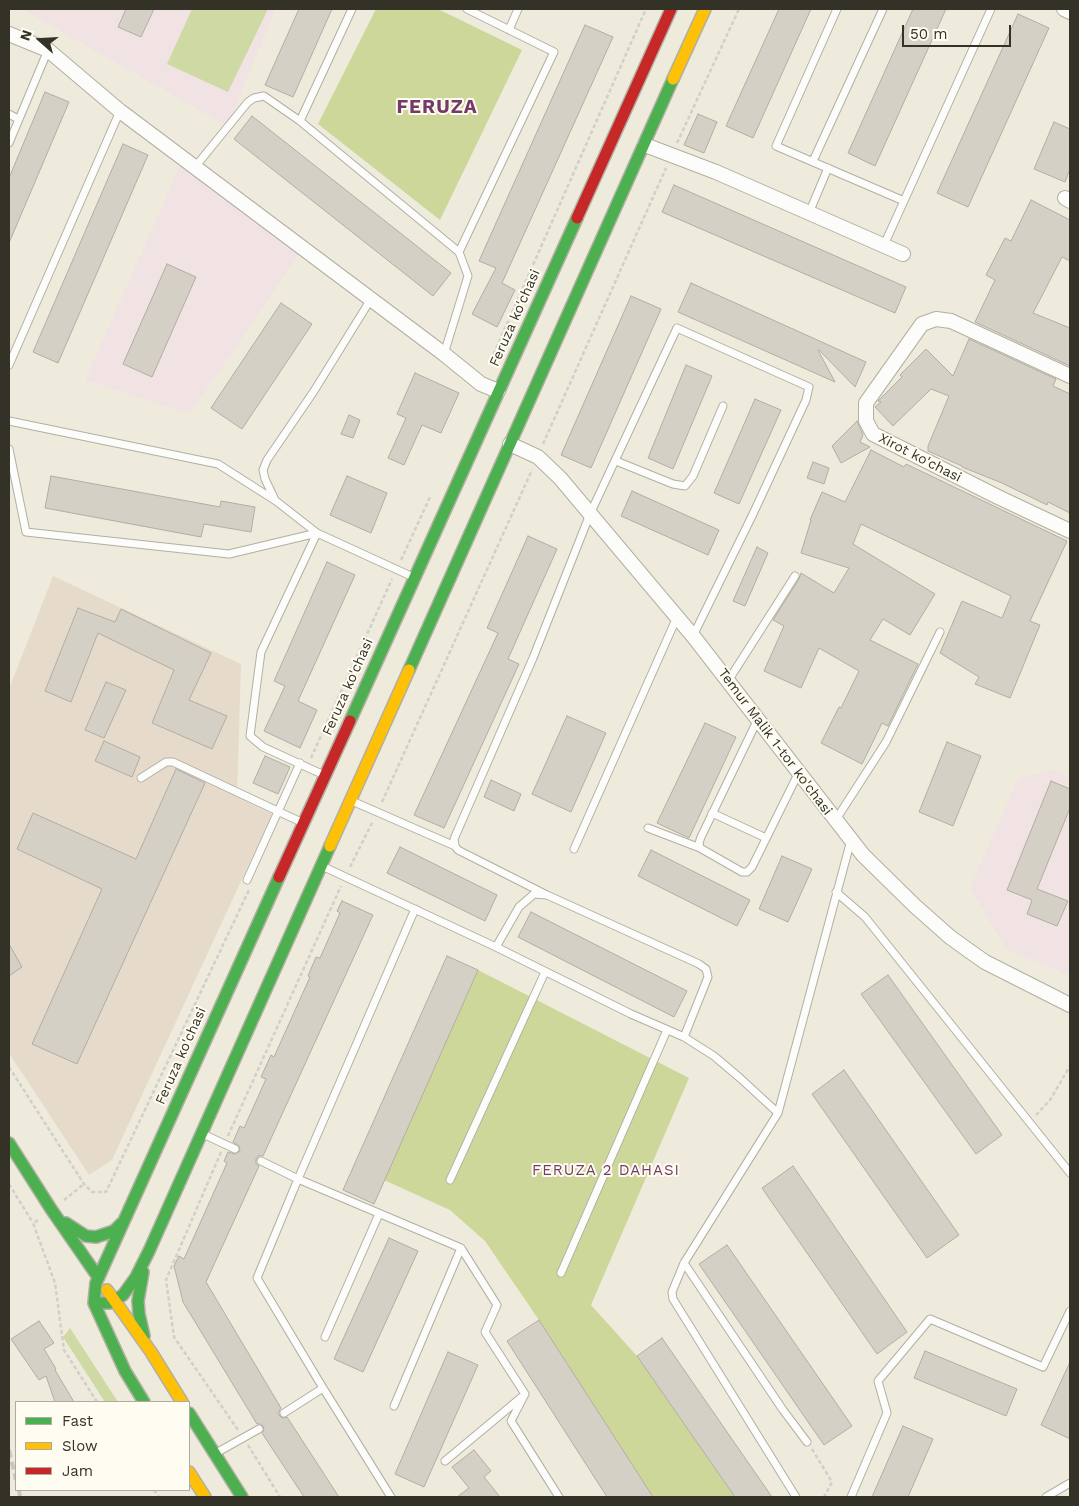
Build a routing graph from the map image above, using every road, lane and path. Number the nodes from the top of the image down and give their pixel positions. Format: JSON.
{"nodes":[{"id":1,"x":352,"y":9,"type":"edge"},
{"id":2,"x":467,"y":9,"type":"edge"},
{"id":3,"x":518,"y":9,"type":"edge"},
{"id":4,"x":646,"y":9,"type":"edge"},
{"id":5,"x":671,"y":9,"type":"edge"},
{"id":6,"x":705,"y":9,"type":"edge"},
{"id":7,"x":739,"y":9,"type":"edge"},
{"id":8,"x":837,"y":9,"type":"edge"},
{"id":9,"x":883,"y":9,"type":"edge"},
{"id":10,"x":991,"y":9,"type":"edge"},
{"id":11,"x":1064,"y":9,"type":"edge"},
{"id":12,"x":1070,"y":12,"type":"edge"},
{"id":13,"x":509,"y":30,"type":"junction"},
{"id":14,"x":9,"y":34,"type":"edge"},
{"id":15,"x":48,"y":50,"type":"junction"},
{"id":16,"x":120,"y":111,"type":"junction"},
{"id":17,"x":9,"y":114,"type":"edge"},
{"id":18,"x":18,"y":119,"type":"junction"},
{"id":19,"x":300,"y":121,"type":"junction"},
{"id":20,"x":9,"y":143,"type":"edge"},
{"id":21,"x":645,"y":144,"type":"junction"},
{"id":22,"x":672,"y":155,"type":"junction"},
{"id":23,"x":813,"y":161,"type":"junction"},
{"id":24,"x":195,"y":167,"type":"junction"},
{"id":25,"x":828,"y":168,"type":"junction"},
{"id":26,"x":904,"y":201,"type":"junction"},
{"id":27,"x":809,"y":213,"type":"junction"},
{"id":28,"x":884,"y":245,"type":"junction"},
{"id":29,"x":459,"y":252,"type":"junction"},
{"id":30,"x":903,"y":254,"type":"dead end"},
{"id":31,"x":371,"y":299,"type":"junction"},
{"id":32,"x":444,"y":354,"type":"junction"},
{"id":33,"x":10,"y":360,"type":"edge"},
{"id":34,"x":1070,"y":376,"type":"edge"},
{"id":35,"x":481,"y":384,"type":"junction"},
{"id":36,"x":498,"y":392,"type":"junction"},
{"id":37,"x":723,"y":406,"type":"dead end"},
{"id":38,"x":9,"y":421,"type":"edge"},
{"id":39,"x":510,"y":444,"type":"junction"},
{"id":40,"x":9,"y":449,"type":"edge"},
{"id":41,"x":538,"y":457,"type":"junction"},
{"id":42,"x":616,"y":461,"type":"junction"},
{"id":43,"x":432,"y":491,"type":"dead end"},
{"id":44,"x":276,"y":501,"type":"junction"},
{"id":45,"x":590,"y":514,"type":"junction"},
{"id":46,"x":1070,"y":530,"type":"edge"},
{"id":47,"x":317,"y":534,"type":"junction"},
{"id":48,"x":396,"y":569,"type":"junction"},
{"id":49,"x":795,"y":576,"type":"dead end"},
{"id":50,"x":414,"y":578,"type":"junction"},
{"id":51,"x":677,"y":617,"type":"junction"},
{"id":52,"x":940,"y":632,"type":"dead end"},
{"id":53,"x":693,"y":636,"type":"junction"},
{"id":54,"x":728,"y":681,"type":"junction"},
{"id":55,"x":758,"y":719,"type":"junction"},
{"id":56,"x":304,"y":765,"type":"junction"},
{"id":57,"x":799,"y":772,"type":"junction"},
{"id":58,"x":325,"y":775,"type":"junction"},
{"id":59,"x":141,"y":778,"type":"dead end"},
{"id":60,"x":351,"y":800,"type":"junction"},
{"id":61,"x":278,"y":810,"type":"junction"},
{"id":62,"x":377,"y":812,"type":"junction"},
{"id":63,"x":712,"y":813,"type":"junction"},
{"id":64,"x":835,"y":821,"type":"junction"},
{"id":65,"x":303,"y":823,"type":"junction"},
{"id":66,"x":648,"y":828,"type":"dead end"},
{"id":67,"x":766,"y":838,"type":"junction"},
{"id":68,"x":850,"y":840,"type":"junction"},
{"id":69,"x":455,"y":846,"type":"junction"},
{"id":70,"x":700,"y":848,"type":"junction"},
{"id":71,"x":574,"y":849,"type":"dead end"},
{"id":72,"x":321,"y":866,"type":"junction"},
{"id":73,"x":346,"y":877,"type":"junction"},
{"id":74,"x":249,"y":883,"type":"joint"},
{"id":75,"x":836,"y":892,"type":"junction"},
{"id":76,"x":547,"y":895,"type":"junction"},
{"id":77,"x":267,"y":903,"type":"junction"},
{"id":78,"x":415,"y":909,"type":"junction"},
{"id":79,"x":298,"y":918,"type":"junction"},
{"id":80,"x":496,"y":947,"type":"junction"},
{"id":81,"x":546,"y":972,"type":"junction"},
{"id":82,"x":1070,"y":1005,"type":"edge"},
{"id":83,"x":667,"y":1030,"type":"junction"},
{"id":84,"x":684,"y":1037,"type":"junction"},
{"id":85,"x":1070,"y":1066,"type":"edge"},
{"id":86,"x":9,"y":1067,"type":"edge"},
{"id":87,"x":778,"y":1113,"type":"junction"},
{"id":88,"x":1030,"y":1122,"type":"junction"},
{"id":89,"x":202,"y":1133,"type":"junction"},
{"id":90,"x":9,"y":1143,"type":"edge"},
{"id":91,"x":225,"y":1144,"type":"junction"},
{"id":92,"x":234,"y":1149,"type":"dead end"},
{"id":93,"x":261,"y":1161,"type":"dead end"},
{"id":94,"x":1069,"y":1169,"type":"edge"},
{"id":95,"x":298,"y":1179,"type":"junction"},
{"id":96,"x":450,"y":1180,"type":"dead end"},
{"id":97,"x":9,"y":1184,"type":"edge"},
{"id":98,"x":84,"y":1184,"type":"junction"},
{"id":99,"x":51,"y":1209,"type":"junction"},
{"id":100,"x":379,"y":1214,"type":"junction"},
{"id":101,"x":33,"y":1223,"type":"junction"},
{"id":102,"x":122,"y":1223,"type":"junction"},
{"id":103,"x":460,"y":1248,"type":"junction"},
{"id":104,"x":149,"y":1251,"type":"junction"},
{"id":105,"x":684,"y":1262,"type":"junction"},
{"id":106,"x":78,"y":1268,"type":"dead end"},
{"id":107,"x":561,"y":1273,"type":"dead end"},
{"id":108,"x":98,"y":1277,"type":"junction"},
{"id":109,"x":86,"y":1285,"type":"dead end"},
{"id":110,"x":115,"y":1301,"type":"junction"},
{"id":111,"x":94,"y":1303,"type":"junction"},
{"id":112,"x":1070,"y":1311,"type":"edge"},
{"id":113,"x":116,"y":1324,"type":"junction"},
{"id":114,"x":325,"y":1337,"type":"dead end"},
{"id":115,"x":151,"y":1352,"type":"junction"},
{"id":116,"x":323,"y":1388,"type":"junction"},
{"id":117,"x":525,"y":1394,"type":"junction"},
{"id":118,"x":96,"y":1401,"type":"edge"},
{"id":119,"x":143,"y":1401,"type":"edge"},
{"id":120,"x":181,"y":1401,"type":"edge"},
{"id":121,"x":394,"y":1406,"type":"dead end"},
{"id":122,"x":284,"y":1413,"type":"dead end"},
{"id":123,"x":190,"y":1415,"type":"edge"},
{"id":124,"x":259,"y":1429,"type":"dead end"},
{"id":125,"x":243,"y":1438,"type":"junction"},
{"id":126,"x":807,"y":1442,"type":"joint"},
{"id":127,"x":214,"y":1454,"type":"junction"},
{"id":128,"x":445,"y":1461,"type":"dead end"},
{"id":129,"x":190,"y":1474,"type":"edge"},
{"id":130,"x":1070,"y":1483,"type":"edge"},
{"id":131,"x":205,"y":1497,"type":"edge"},
{"id":132,"x":242,"y":1497,"type":"edge"},
{"id":133,"x":280,"y":1497,"type":"edge"},
{"id":134,"x":391,"y":1497,"type":"edge"},
{"id":135,"x":559,"y":1497,"type":"edge"},
{"id":136,"x":796,"y":1497,"type":"edge"},
{"id":137,"x":824,"y":1497,"type":"edge"},
{"id":138,"x":851,"y":1497,"type":"edge"},
{"id":139,"x":1046,"y":1497,"type":"edge"}],
"edges":[{"from":1,"to":19,"type":"lane"},
{"from":2,"to":13,"type":"lane"},
{"from":3,"to":13,"type":"lane"},
{"from":4,"to":35,"type":"path"},
{"from":5,"to":36,"type":"main road","name":"Feruza ko'chasi"},
{"from":6,"to":21,"type":"main road"},
{"from":7,"to":22,"type":"path"},
{"from":8,"to":23,"type":"lane"},
{"from":9,"to":23,"type":"lane"},
{"from":10,"to":26,"type":"lane"},
{"from":11,"to":12,"type":"street"},
{"from":13,"to":29,"type":"lane"},
{"from":14,"to":15,"type":"street"},
{"from":15,"to":16,"type":"street"},
{"from":15,"to":18,"type":"lane"},
{"from":16,"to":24,"type":"street"},
{"from":16,"to":33,"type":"lane"},
{"from":17,"to":18,"type":"lane"},
{"from":18,"to":20,"type":"lane"},
{"from":19,"to":24,"type":"lane"},
{"from":19,"to":29,"type":"lane"},
{"from":21,"to":22,"type":"street"},
{"from":21,"to":39,"type":"main road"},
{"from":22,"to":27,"type":"street"},
{"from":22,"to":41,"type":"path"},
{"from":23,"to":25,"type":"lane"},
{"from":24,"to":31,"type":"street"},
{"from":25,"to":26,"type":"lane"},
{"from":25,"to":27,"type":"lane"},
{"from":26,"to":28,"type":"lane"},
{"from":27,"to":28,"type":"street"},
{"from":28,"to":30,"type":"street"},
{"from":29,"to":32,"type":"lane"},
{"from":31,"to":32,"type":"street"},
{"from":31,"to":44,"type":"lane"},
{"from":32,"to":35,"type":"street"},
{"from":34,"to":46,"type":"street","name":"Xirot ko'chasi"},
{"from":35,"to":36,"type":"street"},
{"from":36,"to":50,"type":"main road","name":"Feruza ko'chasi"},
{"from":37,"to":42,"type":"lane"},
{"from":38,"to":44,"type":"lane"},
{"from":39,"to":41,"type":"street","name":"Temur Malik 1-tor ko'chasi"},
{"from":39,"to":60,"type":"main road"},
{"from":40,"to":47,"type":"lane"},
{"from":41,"to":45,"type":"street","name":"Temur Malik 1-tor ko'chasi"},
{"from":41,"to":62,"type":"path"},
{"from":42,"to":45,"type":"lane"},
{"from":42,"to":53,"type":"lane"},
{"from":43,"to":48,"type":"path"},
{"from":44,"to":47,"type":"lane"},
{"from":45,"to":51,"type":"street","name":"Temur Malik 1-tor ko'chasi"},
{"from":45,"to":69,"type":"lane"},
{"from":47,"to":48,"type":"lane"},
{"from":47,"to":56,"type":"lane"},
{"from":48,"to":50,"type":"lane"},
{"from":48,"to":56,"type":"path"},
{"from":49,"to":54,"type":"lane"},
{"from":50,"to":58,"type":"main road","name":"Feruza ko'chasi"},
{"from":51,"to":53,"type":"street","name":"Temur Malik 1-tor ko'chasi"},
{"from":51,"to":71,"type":"lane"},
{"from":52,"to":64,"type":"lane"},
{"from":53,"to":54,"type":"street","name":"Temur Malik 1-tor ko'chasi"},
{"from":54,"to":55,"type":"street","name":"Temur Malik 1-tor ko'chasi"},
{"from":55,"to":57,"type":"street","name":"Temur Malik 1-tor ko'chasi"},
{"from":55,"to":63,"type":"lane"},
{"from":56,"to":58,"type":"lane"},
{"from":56,"to":61,"type":"lane"},
{"from":57,"to":64,"type":"street","name":"Temur Malik 1-tor ko'chasi"},
{"from":57,"to":67,"type":"lane"},
{"from":58,"to":65,"type":"main road","name":"Feruza ko'chasi"},
{"from":59,"to":61,"type":"lane"},
{"from":60,"to":62,"type":"lane"},
{"from":60,"to":72,"type":"main road"},
{"from":61,"to":65,"type":"lane"},
{"from":61,"to":74,"type":"lane"},
{"from":62,"to":69,"type":"lane"},
{"from":62,"to":73,"type":"path"},
{"from":63,"to":67,"type":"lane"},
{"from":63,"to":70,"type":"lane"},
{"from":64,"to":68,"type":"street","name":"Temur Malik 1-tor ko'chasi"},
{"from":65,"to":77,"type":"main road","name":"Feruza ko'chasi"},
{"from":66,"to":70,"type":"lane"},
{"from":67,"to":70,"type":"lane"},
{"from":68,"to":75,"type":"lane"},
{"from":68,"to":82,"type":"street","name":"Temur Malik 1-tor ko'chasi"},
{"from":69,"to":76,"type":"lane"},
{"from":72,"to":73,"type":"lane"},
{"from":72,"to":79,"type":"main road"},
{"from":73,"to":78,"type":"lane"},
{"from":73,"to":91,"type":"path"},
{"from":74,"to":98,"type":"path"},
{"from":75,"to":87,"type":"lane"},
{"from":75,"to":88,"type":"lane"},
{"from":76,"to":80,"type":"lane"},
{"from":76,"to":84,"type":"lane"},
{"from":77,"to":79,"type":"main road"},
{"from":77,"to":102,"type":"main road","name":"Feruza ko'chasi"},
{"from":78,"to":80,"type":"lane"},
{"from":78,"to":95,"type":"lane"},
{"from":79,"to":89,"type":"main road"},
{"from":80,"to":81,"type":"lane"},
{"from":81,"to":83,"type":"lane"},
{"from":81,"to":96,"type":"lane"},
{"from":83,"to":84,"type":"lane"},
{"from":83,"to":107,"type":"lane"},
{"from":84,"to":87,"type":"lane"},
{"from":85,"to":88,"type":"path"},
{"from":86,"to":98,"type":"path"},
{"from":87,"to":105,"type":"lane"},
{"from":88,"to":94,"type":"lane"},
{"from":89,"to":91,"type":"lane"},
{"from":89,"to":104,"type":"main road"},
{"from":90,"to":99,"type":"main road"},
{"from":91,"to":92,"type":"lane"},
{"from":91,"to":125,"type":"path"},
{"from":93,"to":95,"type":"lane"},
{"from":95,"to":100,"type":"lane"},
{"from":95,"to":116,"type":"lane"},
{"from":97,"to":101,"type":"path"},
{"from":98,"to":99,"type":"path"},
{"from":99,"to":101,"type":"path"},
{"from":99,"to":102,"type":"main road"},
{"from":99,"to":106,"type":"main road"},
{"from":99,"to":108,"type":"main road"},
{"from":100,"to":103,"type":"lane"},
{"from":100,"to":114,"type":"lane"},
{"from":101,"to":118,"type":"path"},
{"from":102,"to":108,"type":"main road","name":"Feruza ko'chasi"},
{"from":103,"to":117,"type":"lane"},
{"from":103,"to":121,"type":"lane"},
{"from":104,"to":110,"type":"main road"},
{"from":104,"to":115,"type":"main road"},
{"from":105,"to":126,"type":"lane"},
{"from":105,"to":136,"type":"lane"},
{"from":108,"to":110,"type":"main road"},
{"from":108,"to":111,"type":"main road","name":"Feruza ko'chasi"},
{"from":109,"to":111,"type":"main road"},
{"from":110,"to":111,"type":"main road"},
{"from":110,"to":113,"type":"main road"},
{"from":111,"to":113,"type":"main road"},
{"from":112,"to":138,"type":"lane"},
{"from":113,"to":115,"type":"main road"},
{"from":113,"to":119,"type":"main road"},
{"from":115,"to":120,"type":"main road"},
{"from":116,"to":122,"type":"lane"},
{"from":116,"to":134,"type":"lane"},
{"from":117,"to":128,"type":"lane"},
{"from":117,"to":135,"type":"lane"},
{"from":123,"to":127,"type":"main road"},
{"from":124,"to":125,"type":"lane"},
{"from":125,"to":127,"type":"lane"},
{"from":125,"to":133,"type":"path"},
{"from":126,"to":137,"type":"path"},
{"from":127,"to":132,"type":"main road"},
{"from":129,"to":131,"type":"main road"},
{"from":130,"to":139,"type":"lane"}]}
